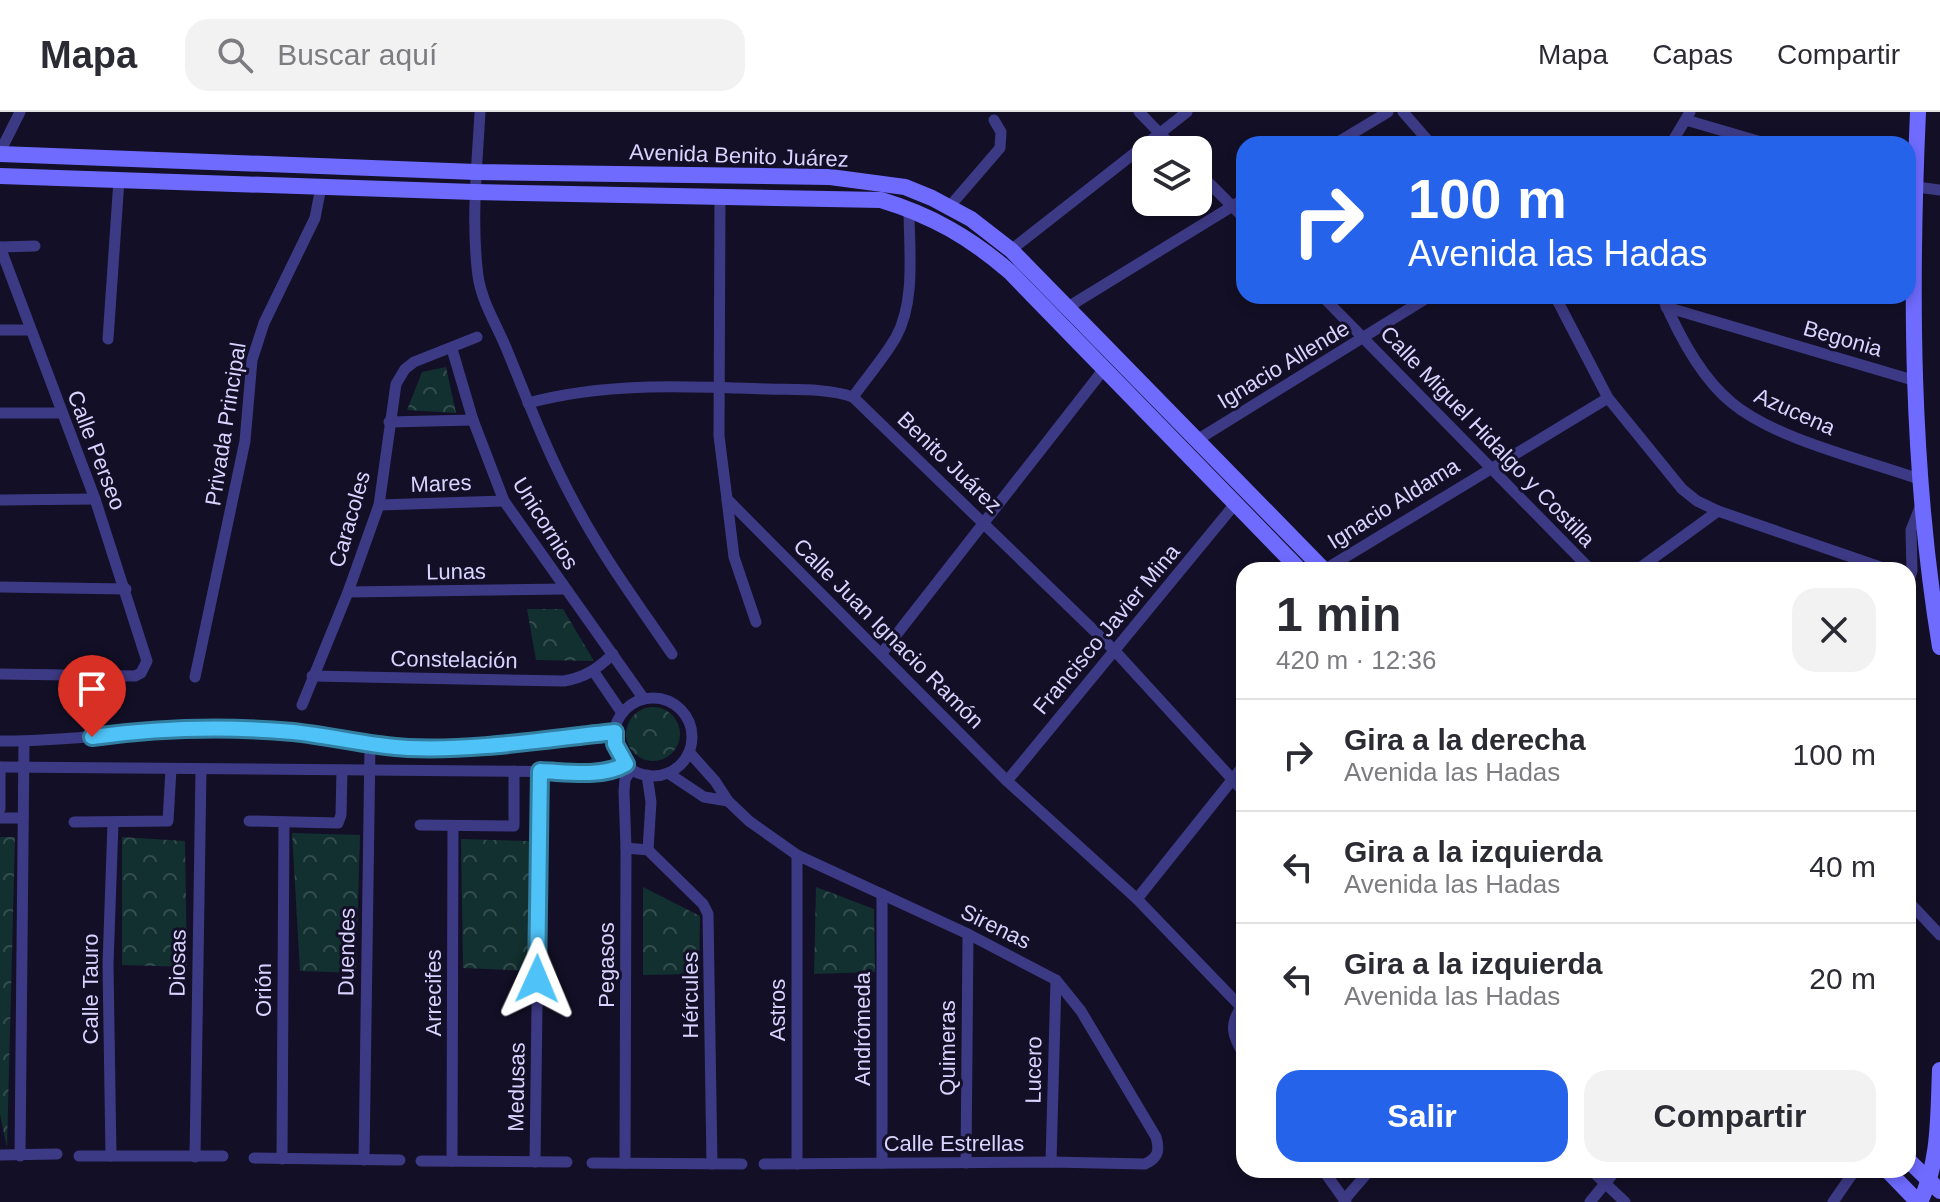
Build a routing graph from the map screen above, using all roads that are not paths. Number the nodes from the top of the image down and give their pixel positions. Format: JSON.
{"nodes":[{"id":1,"x":20,"y":112,"type":"edge"},
{"id":2,"x":480,"y":112,"type":"edge"},
{"id":3,"x":1139,"y":112,"type":"edge"},
{"id":4,"x":1187,"y":112,"type":"edge"},
{"id":5,"x":1388,"y":112,"type":"edge"},
{"id":6,"x":1403,"y":112,"type":"edge"},
{"id":7,"x":1918,"y":112,"type":"edge"},
{"id":8,"x":1688,"y":116,"type":"edge"},
{"id":9,"x":994,"y":120,"type":"dead end"},
{"id":10,"x":1159,"y":132,"type":"junction"},
{"id":11,"x":1163,"y":136,"type":"edge"},
{"id":12,"x":1348,"y":136,"type":"edge"},
{"id":13,"x":1424,"y":136,"type":"edge"},
{"id":14,"x":1676,"y":136,"type":"edge"},
{"id":15,"x":1745,"y":136,"type":"edge"},
{"id":16,"x":1916,"y":136,"type":"edge"},
{"id":17,"x":0,"y":153,"type":"edge"},
{"id":18,"x":476,"y":172,"type":"junction"},
{"id":19,"x":0,"y":176,"type":"edge"},
{"id":20,"x":119,"y":180,"type":"junction"},
{"id":21,"x":1212,"y":186,"type":"edge"},
{"id":22,"x":321,"y":187,"type":"junction"},
{"id":23,"x":1916,"y":188,"type":"edge"},
{"id":24,"x":1940,"y":190,"type":"edge"},
{"id":25,"x":474,"y":192,"type":"junction"},
{"id":26,"x":720,"y":195,"type":"junction"},
{"id":27,"x":1236,"y":204,"type":"edge"},
{"id":28,"x":950,"y":206,"type":"junction"},
{"id":29,"x":1232,"y":206,"type":"junction"},
{"id":30,"x":909,"y":209,"type":"junction"},
{"id":31,"x":1236,"y":210,"type":"edge"},
{"id":32,"x":35,"y":246,"type":"dead end"},
{"id":33,"x":0,"y":247,"type":"edge"},
{"id":34,"x":1011,"y":250,"type":"junction"},
{"id":35,"x":1330,"y":304,"type":"edge"},
{"id":36,"x":1418,"y":304,"type":"edge"},
{"id":37,"x":1559,"y":304,"type":"edge"},
{"id":38,"x":1665,"y":304,"type":"edge"},
{"id":39,"x":1670,"y":304,"type":"edge"},
{"id":40,"x":1912,"y":304,"type":"edge"},
{"id":41,"x":1068,"y":307,"type":"junction"},
{"id":42,"x":0,"y":330,"type":"edge"},
{"id":43,"x":30,"y":330,"type":"junction"},
{"id":44,"x":477,"y":337,"type":"dead end"},
{"id":45,"x":1365,"y":338,"type":"junction"},
{"id":46,"x":108,"y":339,"type":"dead end"},
{"id":47,"x":452,"y":349,"type":"junction"},
{"id":48,"x":1104,"y":369,"type":"junction"},
{"id":49,"x":1916,"y":381,"type":"junction"},
{"id":50,"x":718,"y":387,"type":"junction"},
{"id":51,"x":853,"y":397,"type":"junction"},
{"id":52,"x":1608,"y":398,"type":"junction"},
{"id":53,"x":528,"y":403,"type":"junction"},
{"id":54,"x":0,"y":413,"type":"edge"},
{"id":55,"x":62,"y":413,"type":"junction"},
{"id":56,"x":473,"y":420,"type":"junction"},
{"id":57,"x":389,"y":422,"type":"junction"},
{"id":58,"x":1197,"y":440,"type":"junction"},
{"id":59,"x":1491,"y":466,"type":"junction"},
{"id":60,"x":1919,"y":479,"type":"junction"},
{"id":61,"x":95,"y":499,"type":"junction"},
{"id":62,"x":727,"y":499,"type":"junction"},
{"id":63,"x":0,"y":500,"type":"edge"},
{"id":64,"x":504,"y":501,"type":"junction"},
{"id":65,"x":1235,"y":504,"type":"junction"},
{"id":66,"x":379,"y":505,"type":"junction"},
{"id":67,"x":1921,"y":505,"type":"junction"},
{"id":68,"x":1718,"y":511,"type":"junction"},
{"id":69,"x":984,"y":523,"type":"junction"},
{"id":70,"x":1292,"y":562,"type":"edge"},
{"id":71,"x":1316,"y":562,"type":"edge"},
{"id":72,"x":1337,"y":562,"type":"edge"},
{"id":73,"x":1583,"y":562,"type":"edge"},
{"id":74,"x":1648,"y":562,"type":"edge"},
{"id":75,"x":1866,"y":562,"type":"edge"},
{"id":76,"x":1910,"y":562,"type":"edge"},
{"id":77,"x":0,"y":587,"type":"edge"},
{"id":78,"x":126,"y":589,"type":"junction"},
{"id":79,"x":565,"y":589,"type":"junction"},
{"id":80,"x":348,"y":592,"type":"junction"},
{"id":81,"x":756,"y":622,"type":"dead end"},
{"id":82,"x":1940,"y":647,"type":"edge"},
{"id":83,"x":1114,"y":650,"type":"junction"},
{"id":84,"x":882,"y":653,"type":"junction"},
{"id":85,"x":613,"y":654,"type":"junction"},
{"id":86,"x":672,"y":654,"type":"dead end"},
{"id":87,"x":594,"y":672,"type":"junction"},
{"id":88,"x":0,"y":674,"type":"edge"},
{"id":89,"x":312,"y":676,"type":"junction"},
{"id":90,"x":195,"y":677,"type":"dead end"},
{"id":91,"x":644,"y":699,"type":"junction"},
{"id":92,"x":302,"y":705,"type":"dead end"},
{"id":93,"x":622,"y":713,"type":"junction"},
{"id":94,"x":615,"y":732,"type":"junction"},
{"id":95,"x":0,"y":741,"type":"edge"},
{"id":96,"x":24,"y":741,"type":"junction"},
{"id":97,"x":370,"y":745,"type":"junction"},
{"id":98,"x":689,"y":752,"type":"junction"},
{"id":99,"x":629,"y":766,"type":"junction"},
{"id":100,"x":0,"y":767,"type":"edge"},
{"id":101,"x":24,"y":767,"type":"junction"},
{"id":102,"x":171,"y":769,"type":"junction"},
{"id":103,"x":201,"y":769,"type":"junction"},
{"id":104,"x":342,"y":770,"type":"junction"},
{"id":105,"x":369,"y":770,"type":"junction"},
{"id":106,"x":514,"y":771,"type":"junction"},
{"id":107,"x":540,"y":771,"type":"junction"},
{"id":108,"x":668,"y":773,"type":"junction"},
{"id":109,"x":1236,"y":774,"type":"edge"},
{"id":110,"x":647,"y":775,"type":"junction"},
{"id":111,"x":1231,"y":779,"type":"junction"},
{"id":112,"x":1007,"y":781,"type":"junction"},
{"id":113,"x":1236,"y":784,"type":"edge"},
{"id":114,"x":728,"y":801,"type":"junction"},
{"id":115,"x":0,"y":809,"type":"edge"},
{"id":116,"x":0,"y":818,"type":"edge"},
{"id":117,"x":23,"y":818,"type":"junction"},
{"id":118,"x":249,"y":821,"type":"dead end"},
{"id":119,"x":74,"y":822,"type":"dead end"},
{"id":120,"x":284,"y":822,"type":"junction"},
{"id":121,"x":113,"y":823,"type":"junction"},
{"id":122,"x":420,"y":825,"type":"dead end"},
{"id":123,"x":453,"y":826,"type":"junction"},
{"id":124,"x":626,"y":848,"type":"junction"},
{"id":125,"x":648,"y":850,"type":"junction"},
{"id":126,"x":797,"y":855,"type":"junction"},
{"id":127,"x":882,"y":894,"type":"junction"},
{"id":128,"x":1137,"y":899,"type":"junction"},
{"id":129,"x":1916,"y":910,"type":"edge"},
{"id":130,"x":968,"y":934,"type":"junction"},
{"id":131,"x":1940,"y":935,"type":"edge"},
{"id":132,"x":1056,"y":980,"type":"junction"},
{"id":133,"x":1236,"y":999,"type":"edge"},
{"id":134,"x":1236,"y":1016,"type":"edge"},
{"id":135,"x":1236,"y":1039,"type":"edge"},
{"id":136,"x":1940,"y":1070,"type":"edge"},
{"id":137,"x":57,"y":1154,"type":"dead end"},
{"id":138,"x":0,"y":1155,"type":"edge"},
{"id":139,"x":20,"y":1156,"type":"junction"},
{"id":140,"x":79,"y":1156,"type":"dead end"},
{"id":141,"x":111,"y":1156,"type":"junction"},
{"id":142,"x":223,"y":1156,"type":"dead end"},
{"id":143,"x":195,"y":1157,"type":"junction"},
{"id":144,"x":254,"y":1158,"type":"dead end"},
{"id":145,"x":282,"y":1159,"type":"junction"},
{"id":146,"x":364,"y":1160,"type":"junction"},
{"id":147,"x":400,"y":1160,"type":"dead end"},
{"id":148,"x":421,"y":1161,"type":"dead end"},
{"id":149,"x":452,"y":1161,"type":"junction"},
{"id":150,"x":535,"y":1162,"type":"junction"},
{"id":151,"x":567,"y":1162,"type":"dead end"},
{"id":152,"x":1051,"y":1162,"type":"junction"},
{"id":153,"x":592,"y":1163,"type":"dead end"},
{"id":154,"x":625,"y":1163,"type":"junction"},
{"id":155,"x":882,"y":1163,"type":"junction"},
{"id":156,"x":966,"y":1163,"type":"junction"},
{"id":157,"x":712,"y":1164,"type":"junction"},
{"id":158,"x":742,"y":1164,"type":"dead end"},
{"id":159,"x":764,"y":1164,"type":"dead end"},
{"id":160,"x":797,"y":1164,"type":"junction"},
{"id":161,"x":1145,"y":1164,"type":"joint"},
{"id":162,"x":1916,"y":1168,"type":"edge"},
{"id":163,"x":1329,"y":1178,"type":"edge"},
{"id":164,"x":1364,"y":1178,"type":"edge"},
{"id":165,"x":1598,"y":1178,"type":"edge"},
{"id":166,"x":1609,"y":1178,"type":"edge"},
{"id":167,"x":1850,"y":1178,"type":"edge"},
{"id":168,"x":1895,"y":1178,"type":"edge"},
{"id":169,"x":1604,"y":1184,"type":"junction"},
{"id":170,"x":1935,"y":1187,"type":"edge"},
{"id":171,"x":1345,"y":1201,"type":"edge"},
{"id":172,"x":1590,"y":1202,"type":"edge"},
{"id":173,"x":1625,"y":1202,"type":"edge"},
{"id":174,"x":1833,"y":1202,"type":"edge"},
{"id":175,"x":1919,"y":1202,"type":"edge"}],
"edges":[{"from":1,"to":17,"type":"street"},
{"from":2,"to":18,"type":"street"},
{"from":3,"to":10,"type":"street"},
{"from":4,"to":10,"type":"street"},
{"from":5,"to":12,"type":"street"},
{"from":6,"to":13,"type":"street"},
{"from":7,"to":16,"type":"main road"},
{"from":8,"to":14,"type":"street"},
{"from":8,"to":15,"type":"street"},
{"from":9,"to":28,"type":"street"},
{"from":10,"to":11,"type":"street"},
{"from":10,"to":34,"type":"street"},
{"from":17,"to":18,"type":"main road","name":"Avenida Benito Juárez"},
{"from":18,"to":25,"type":"street"},
{"from":18,"to":28,"type":"main road","name":"Avenida Benito Juárez"},
{"from":19,"to":20,"type":"main road","name":"Avenida Benito Juárez"},
{"from":20,"to":22,"type":"main road","name":"Avenida Benito Juárez"},
{"from":20,"to":46,"type":"street"},
{"from":21,"to":29,"type":"street"},
{"from":22,"to":25,"type":"main road","name":"Avenida Benito Juárez"},
{"from":22,"to":90,"type":"street","name":"Privada Principal"},
{"from":23,"to":24,"type":"street"},
{"from":25,"to":26,"type":"main road","name":"Avenida Benito Juárez"},
{"from":25,"to":53,"type":"street"},
{"from":26,"to":30,"type":"main road","name":"Avenida Benito Juárez"},
{"from":26,"to":50,"type":"street"},
{"from":27,"to":29,"type":"street"},
{"from":28,"to":34,"type":"main road","name":"Avenida Benito Juárez"},
{"from":29,"to":31,"type":"street"},
{"from":29,"to":41,"type":"street"},
{"from":30,"to":48,"type":"main road","name":"Avenida Benito Juárez"},
{"from":30,"to":51,"type":"street"},
{"from":32,"to":33,"type":"street"},
{"from":33,"to":43,"type":"street","name":"Calle Perseo"},
{"from":34,"to":41,"type":"main road","name":"Avenida Benito Juárez"},
{"from":35,"to":45,"type":"street","name":"Calle Miguel Hidalgo y Costilla"},
{"from":36,"to":45,"type":"street","name":"Ignacio Allende"},
{"from":37,"to":52,"type":"street"},
{"from":38,"to":60,"type":"street","name":"Azucena"},
{"from":39,"to":49,"type":"street","name":"Begonia"},
{"from":40,"to":49,"type":"main road"},
{"from":41,"to":58,"type":"main road","name":"Avenida Benito Juárez"},
{"from":42,"to":43,"type":"street"},
{"from":43,"to":55,"type":"street","name":"Calle Perseo"},
{"from":44,"to":47,"type":"street","name":"Caracoles"},
{"from":45,"to":58,"type":"street","name":"Ignacio Allende"},
{"from":45,"to":59,"type":"street","name":"Calle Miguel Hidalgo y Costilla"},
{"from":47,"to":56,"type":"street","name":"Unicornios"},
{"from":47,"to":57,"type":"street","name":"Caracoles"},
{"from":48,"to":65,"type":"main road","name":"Avenida Benito Juárez"},
{"from":48,"to":69,"type":"street"},
{"from":49,"to":60,"type":"main road"},
{"from":50,"to":51,"type":"street"},
{"from":50,"to":53,"type":"street"},
{"from":50,"to":62,"type":"street"},
{"from":51,"to":69,"type":"street","name":"Benito Juárez"},
{"from":52,"to":59,"type":"street","name":"Ignacio Aldama"},
{"from":52,"to":68,"type":"street"},
{"from":53,"to":86,"type":"street"},
{"from":54,"to":55,"type":"street"},
{"from":55,"to":61,"type":"street","name":"Calle Perseo"},
{"from":56,"to":57,"type":"street"},
{"from":56,"to":64,"type":"street","name":"Unicornios"},
{"from":57,"to":66,"type":"street","name":"Caracoles"},
{"from":58,"to":71,"type":"main road","name":"Avenida Benito Juárez"},
{"from":59,"to":72,"type":"street","name":"Ignacio Aldama"},
{"from":59,"to":73,"type":"street","name":"Calle Miguel Hidalgo y Costilla"},
{"from":60,"to":67,"type":"main road"},
{"from":61,"to":63,"type":"street"},
{"from":61,"to":78,"type":"street","name":"Calle Perseo"},
{"from":62,"to":81,"type":"street"},
{"from":62,"to":84,"type":"street","name":"Calle Juan Ignacio Ramón"},
{"from":64,"to":66,"type":"street","name":"Mares"},
{"from":64,"to":79,"type":"street","name":"Unicornios"},
{"from":65,"to":70,"type":"main road","name":"Avenida Benito Juárez"},
{"from":65,"to":83,"type":"street","name":"Francisco Javier Mina"},
{"from":66,"to":80,"type":"street","name":"Caracoles"},
{"from":67,"to":76,"type":"street"},
{"from":67,"to":82,"type":"main road"},
{"from":68,"to":74,"type":"street"},
{"from":68,"to":75,"type":"street"},
{"from":69,"to":83,"type":"street","name":"Benito Juárez"},
{"from":69,"to":84,"type":"street"},
{"from":77,"to":78,"type":"street"},
{"from":78,"to":88,"type":"street","name":"Calle Perseo"},
{"from":79,"to":80,"type":"street","name":"Lunas"},
{"from":79,"to":85,"type":"street","name":"Unicornios"},
{"from":80,"to":89,"type":"street","name":"Caracoles"},
{"from":83,"to":111,"type":"street","name":"Benito Juárez"},
{"from":83,"to":112,"type":"street","name":"Francisco Javier Mina"},
{"from":84,"to":112,"type":"street","name":"Calle Juan Ignacio Ramón"},
{"from":85,"to":87,"type":"street"},
{"from":85,"to":91,"type":"street","name":"Unicornios"},
{"from":87,"to":89,"type":"street","name":"Constelación"},
{"from":87,"to":93,"type":"street"},
{"from":89,"to":92,"type":"street","name":"Caracoles"},
{"from":91,"to":93,"type":"street"},
{"from":91,"to":98,"type":"street"},
{"from":93,"to":94,"type":"street"},
{"from":94,"to":97,"type":"street"},
{"from":94,"to":99,"type":"street"},
{"from":95,"to":96,"type":"street"},
{"from":96,"to":97,"type":"street"},
{"from":96,"to":101,"type":"street"},
{"from":97,"to":105,"type":"street","name":"Duendes"},
{"from":98,"to":108,"type":"street"},
{"from":98,"to":114,"type":"street","name":"Sirenas"},
{"from":99,"to":107,"type":"street"},
{"from":99,"to":110,"type":"street"},
{"from":99,"to":124,"type":"street","name":"Pegasos"},
{"from":100,"to":101,"type":"street"},
{"from":100,"to":115,"type":"street"},
{"from":101,"to":102,"type":"street"},
{"from":101,"to":117,"type":"street"},
{"from":102,"to":103,"type":"street"},
{"from":102,"to":121,"type":"street"},
{"from":103,"to":104,"type":"street"},
{"from":103,"to":143,"type":"street","name":"Diosas"},
{"from":104,"to":105,"type":"street"},
{"from":104,"to":120,"type":"street"},
{"from":105,"to":106,"type":"street"},
{"from":105,"to":146,"type":"street","name":"Duendes"},
{"from":106,"to":107,"type":"street"},
{"from":106,"to":123,"type":"street"},
{"from":107,"to":150,"type":"street","name":"Medusas"},
{"from":108,"to":110,"type":"street"},
{"from":108,"to":114,"type":"street","name":"Sirenas"},
{"from":109,"to":111,"type":"street"},
{"from":110,"to":125,"type":"street"},
{"from":111,"to":113,"type":"street","name":"Benito Juárez"},
{"from":111,"to":128,"type":"street"},
{"from":112,"to":128,"type":"street","name":"Calle Juan Ignacio Ramón"},
{"from":114,"to":126,"type":"street","name":"Sirenas"},
{"from":116,"to":117,"type":"street"},
{"from":117,"to":139,"type":"street"},
{"from":118,"to":120,"type":"street"},
{"from":119,"to":121,"type":"street"},
{"from":120,"to":145,"type":"street","name":"Orión"},
{"from":121,"to":141,"type":"street","name":"Calle Tauro"},
{"from":122,"to":123,"type":"street"},
{"from":123,"to":149,"type":"street","name":"Arrecifes"},
{"from":124,"to":125,"type":"street"},
{"from":124,"to":154,"type":"street","name":"Pegasos"},
{"from":125,"to":157,"type":"street","name":"Hércules"},
{"from":126,"to":127,"type":"street","name":"Sirenas"},
{"from":126,"to":160,"type":"street","name":"Astros"},
{"from":127,"to":130,"type":"street","name":"Sirenas"},
{"from":127,"to":155,"type":"street","name":"Andrómeda"},
{"from":128,"to":133,"type":"street","name":"Calle Juan Ignacio Ramón"},
{"from":129,"to":131,"type":"street"},
{"from":130,"to":132,"type":"street","name":"Sirenas"},
{"from":130,"to":156,"type":"street","name":"Quimeras"},
{"from":132,"to":152,"type":"street","name":"Lucero"},
{"from":132,"to":161,"type":"street","name":"Sirenas"},
{"from":134,"to":135,"type":"street"},
{"from":136,"to":170,"type":"main road"},
{"from":137,"to":139,"type":"street"},
{"from":138,"to":139,"type":"street"},
{"from":140,"to":141,"type":"street"},
{"from":141,"to":143,"type":"street"},
{"from":142,"to":143,"type":"street"},
{"from":144,"to":145,"type":"street"},
{"from":145,"to":146,"type":"street"},
{"from":146,"to":147,"type":"street"},
{"from":148,"to":149,"type":"street"},
{"from":149,"to":150,"type":"street"},
{"from":150,"to":151,"type":"street"},
{"from":152,"to":156,"type":"street","name":"Calle Estrellas"},
{"from":152,"to":161,"type":"street","name":"Calle Estrellas"},
{"from":153,"to":154,"type":"street"},
{"from":154,"to":157,"type":"street"},
{"from":155,"to":156,"type":"street","name":"Calle Estrellas"},
{"from":155,"to":160,"type":"street","name":"Calle Estrellas"},
{"from":157,"to":158,"type":"street"},
{"from":159,"to":160,"type":"street","name":"Calle Estrellas"},
{"from":162,"to":170,"type":"main road"},
{"from":163,"to":171,"type":"street"},
{"from":164,"to":171,"type":"street"},
{"from":165,"to":169,"type":"street"},
{"from":166,"to":169,"type":"street"},
{"from":167,"to":174,"type":"street"},
{"from":168,"to":175,"type":"main road"},
{"from":169,"to":172,"type":"street"},
{"from":169,"to":173,"type":"street"},
{"from":170,"to":175,"type":"main road"}]}
